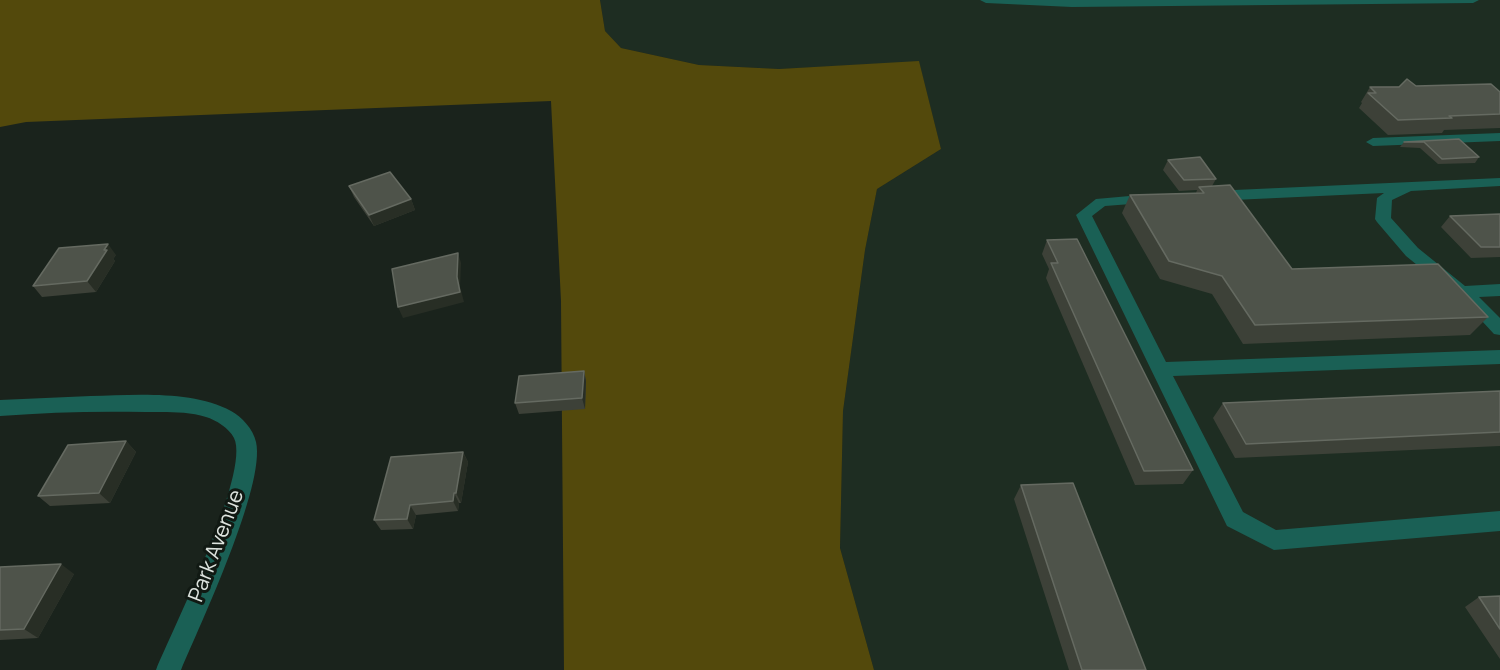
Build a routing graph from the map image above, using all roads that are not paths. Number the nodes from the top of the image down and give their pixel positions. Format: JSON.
{"nodes":[{"id":1,"x":986,"y":0,"type":"edge"},
{"id":2,"x":1473,"y":0,"type":"edge"},
{"id":3,"x":1237,"y":1,"type":"edge"},
{"id":4,"x":1500,"y":137,"type":"edge"},
{"id":5,"x":1373,"y":142,"type":"dead end"},
{"id":6,"x":1500,"y":182,"type":"edge"},
{"id":7,"x":1408,"y":187,"type":"junction"},
{"id":8,"x":1195,"y":197,"type":"edge"},
{"id":9,"x":1172,"y":198,"type":"edge"},
{"id":10,"x":1500,"y":290,"type":"edge"},
{"id":11,"x":1462,"y":292,"type":"junction"},
{"id":12,"x":1500,"y":329,"type":"edge"},
{"id":13,"x":1500,"y":357,"type":"edge"},
{"id":14,"x":1160,"y":369,"type":"junction"},
{"id":15,"x":0,"y":408,"type":"edge"},
{"id":16,"x":1500,"y":520,"type":"edge"},
{"id":17,"x":168,"y":670,"type":"edge"}],
"edges":[{"from":1,"to":3,"type":"street"},
{"from":2,"to":3,"type":"street"},
{"from":4,"to":5,"type":"street"},
{"from":6,"to":7,"type":"street"},
{"from":7,"to":8,"type":"street"},
{"from":7,"to":11,"type":"street"},
{"from":9,"to":14,"type":"street"},
{"from":10,"to":11,"type":"street"},
{"from":11,"to":12,"type":"street"},
{"from":13,"to":14,"type":"street"},
{"from":14,"to":16,"type":"street"},
{"from":15,"to":17,"type":"street","name":"Park Avenue"}]}
